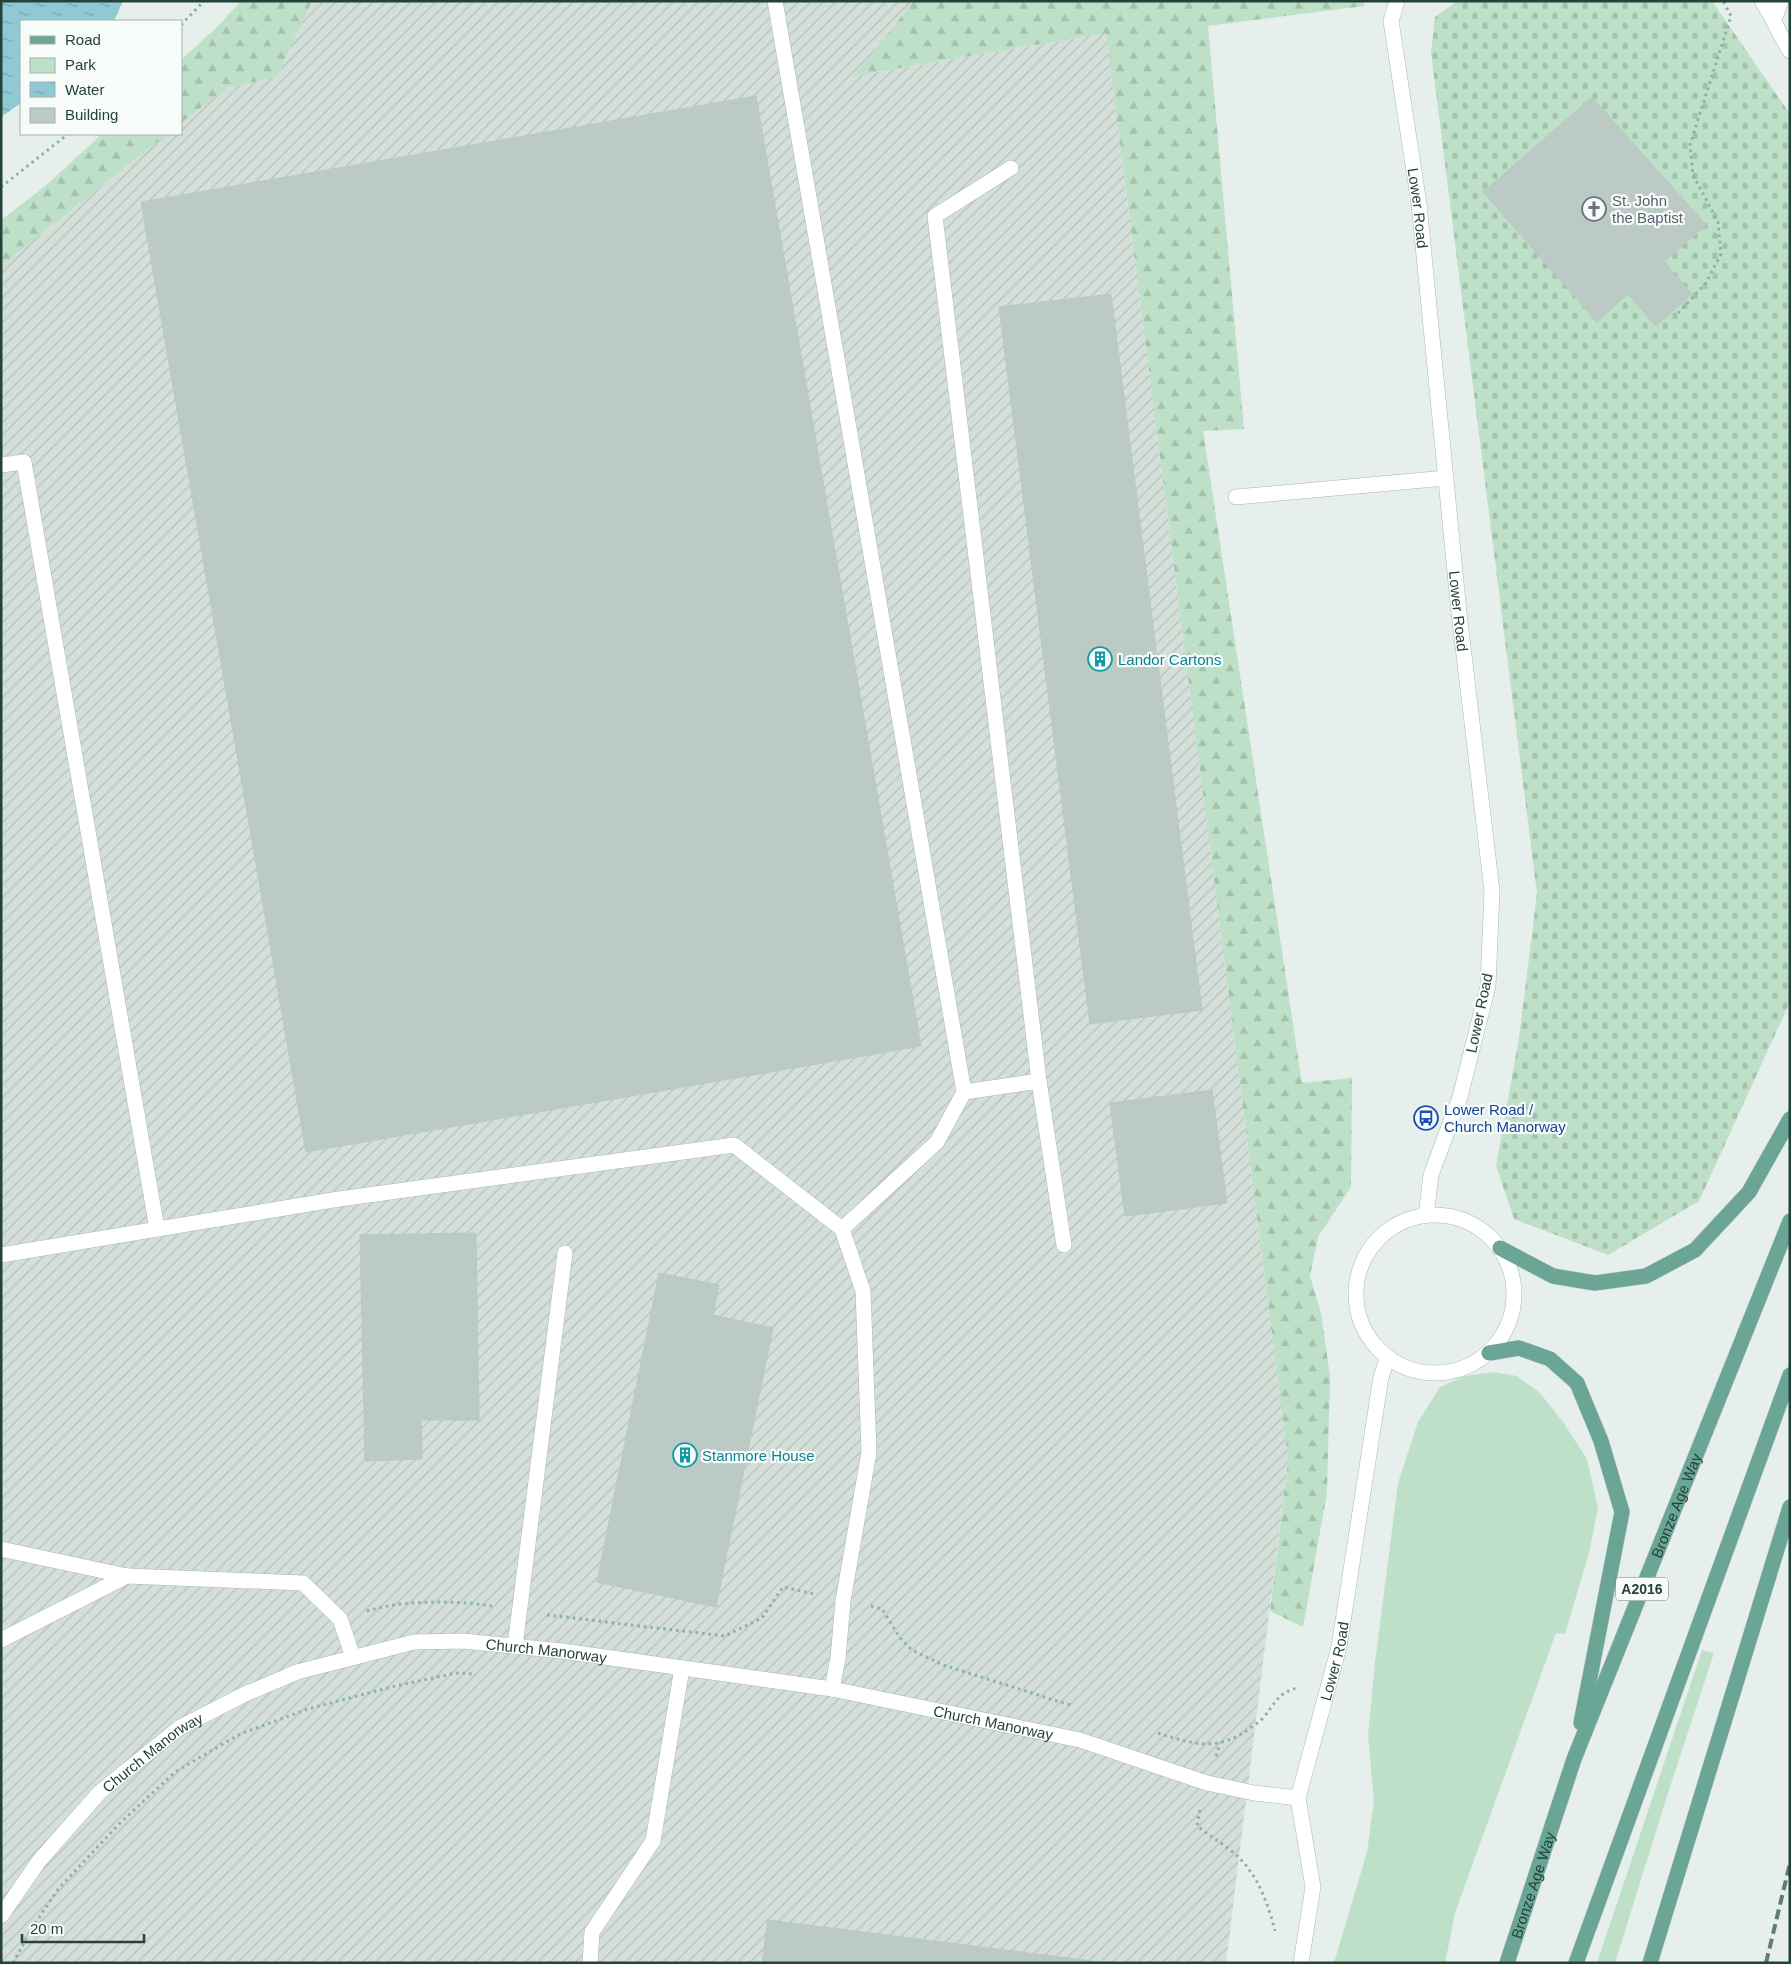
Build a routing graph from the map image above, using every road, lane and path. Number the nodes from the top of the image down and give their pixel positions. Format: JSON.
{"nodes":[{"id":1,"x":204,"y":1,"type":"edge"},
{"id":2,"x":775,"y":1,"type":"edge"},
{"id":3,"x":1398,"y":1,"type":"edge"},
{"id":4,"x":1723,"y":1,"type":"edge"},
{"id":5,"x":1762,"y":1,"type":"edge"},
{"id":6,"x":1781,"y":1,"type":"edge"},
{"id":7,"x":1774,"y":20,"type":"junction"},
{"id":8,"x":182,"y":24,"type":"edge"},
{"id":9,"x":1790,"y":51,"type":"edge"},
{"id":10,"x":67,"y":135,"type":"edge"},
{"id":11,"x":1011,"y":168,"type":"dead end"},
{"id":12,"x":1,"y":187,"type":"edge"},
{"id":13,"x":1678,"y":313,"type":"dead end"},
{"id":14,"x":1,"y":465,"type":"edge"},
{"id":15,"x":1446,"y":478,"type":"junction"},
{"id":16,"x":1236,"y":497,"type":"dead end"},
{"id":17,"x":1040,"y":1081,"type":"junction"},
{"id":18,"x":964,"y":1092,"type":"junction"},
{"id":19,"x":1790,"y":1119,"type":"edge"},
{"id":20,"x":1426,"y":1215,"type":"junction"},
{"id":21,"x":1790,"y":1221,"type":"edge"},
{"id":22,"x":157,"y":1229,"type":"junction"},
{"id":23,"x":842,"y":1229,"type":"junction"},
{"id":24,"x":1064,"y":1245,"type":"dead end"},
{"id":25,"x":1500,"y":1248,"type":"junction"},
{"id":26,"x":565,"y":1253,"type":"dead end"},
{"id":27,"x":1,"y":1255,"type":"edge"},
{"id":28,"x":1489,"y":1353,"type":"junction"},
{"id":29,"x":1388,"y":1357,"type":"junction"},
{"id":30,"x":1790,"y":1375,"type":"edge"},
{"id":31,"x":1790,"y":1507,"type":"edge"},
{"id":32,"x":1,"y":1549,"type":"edge"},
{"id":33,"x":127,"y":1576,"type":"junction"},
{"id":34,"x":783,"y":1588,"type":"dead end"},
{"id":35,"x":385,"y":1605,"type":"dead end"},
{"id":36,"x":494,"y":1607,"type":"dead end"},
{"id":37,"x":882,"y":1609,"type":"dead end"},
{"id":38,"x":545,"y":1614,"type":"dead end"},
{"id":39,"x":1,"y":1640,"type":"edge"},
{"id":40,"x":515,"y":1646,"type":"junction"},
{"id":41,"x":353,"y":1657,"type":"junction"},
{"id":42,"x":682,"y":1668,"type":"junction"},
{"id":43,"x":475,"y":1674,"type":"dead end"},
{"id":44,"x":832,"y":1689,"type":"junction"},
{"id":45,"x":1284,"y":1692,"type":"dead end"},
{"id":46,"x":1081,"y":1708,"type":"dead end"},
{"id":47,"x":1155,"y":1732,"type":"dead end"},
{"id":48,"x":1574,"y":1759,"type":"junction"},
{"id":49,"x":1298,"y":1798,"type":"junction"},
{"id":50,"x":1198,"y":1819,"type":"dead end"},
{"id":51,"x":1,"y":1916,"type":"edge"},
{"id":52,"x":1275,"y":1933,"type":"dead end"},
{"id":53,"x":13,"y":1963,"type":"edge"},
{"id":54,"x":590,"y":1963,"type":"edge"},
{"id":55,"x":1301,"y":1963,"type":"edge"},
{"id":56,"x":1507,"y":1963,"type":"edge"},
{"id":57,"x":1576,"y":1963,"type":"edge"},
{"id":58,"x":1650,"y":1963,"type":"edge"}],
"edges":[{"from":1,"to":8,"type":"path"},
{"from":2,"to":18,"type":"street"},
{"from":3,"to":15,"type":"street","name":"Lower Road"},
{"from":4,"to":13,"type":"path"},
{"from":5,"to":7,"type":"street"},
{"from":6,"to":7,"type":"street"},
{"from":7,"to":9,"type":"street"},
{"from":10,"to":12,"type":"path"},
{"from":11,"to":17,"type":"street"},
{"from":14,"to":22,"type":"street"},
{"from":15,"to":16,"type":"street"},
{"from":15,"to":20,"type":"street","name":"Lower Road"},
{"from":17,"to":18,"type":"street"},
{"from":17,"to":24,"type":"street"},
{"from":18,"to":23,"type":"street"},
{"from":19,"to":25,"type":"main road"},
{"from":20,"to":25,"type":"street"},
{"from":20,"to":29,"type":"street"},
{"from":21,"to":48,"type":"main road","name":"Bronze Age Way","number":"A2016"},
{"from":22,"to":23,"type":"street"},
{"from":22,"to":27,"type":"street"},
{"from":23,"to":44,"type":"street"},
{"from":25,"to":28,"type":"street"},
{"from":26,"to":40,"type":"street"},
{"from":28,"to":29,"type":"street"},
{"from":28,"to":48,"type":"main road"},
{"from":29,"to":49,"type":"street","name":"Lower Road"},
{"from":30,"to":57,"type":"main road"},
{"from":31,"to":58,"type":"main road"},
{"from":32,"to":33,"type":"street"},
{"from":33,"to":39,"type":"street"},
{"from":33,"to":41,"type":"street"},
{"from":34,"to":38,"type":"path"},
{"from":35,"to":36,"type":"path"},
{"from":37,"to":46,"type":"path"},
{"from":40,"to":41,"type":"street","name":"Church Manorway"},
{"from":40,"to":42,"type":"street","name":"Church Manorway"},
{"from":41,"to":51,"type":"street","name":"Church Manorway"},
{"from":42,"to":44,"type":"street","name":"Church Manorway"},
{"from":42,"to":54,"type":"street"},
{"from":43,"to":53,"type":"path"},
{"from":44,"to":49,"type":"street","name":"Church Manorway"},
{"from":45,"to":47,"type":"path"},
{"from":48,"to":56,"type":"main road","name":"Bronze Age Way","number":"A2016"},
{"from":49,"to":55,"type":"street","name":"Lower Road"},
{"from":50,"to":52,"type":"path"}]}
